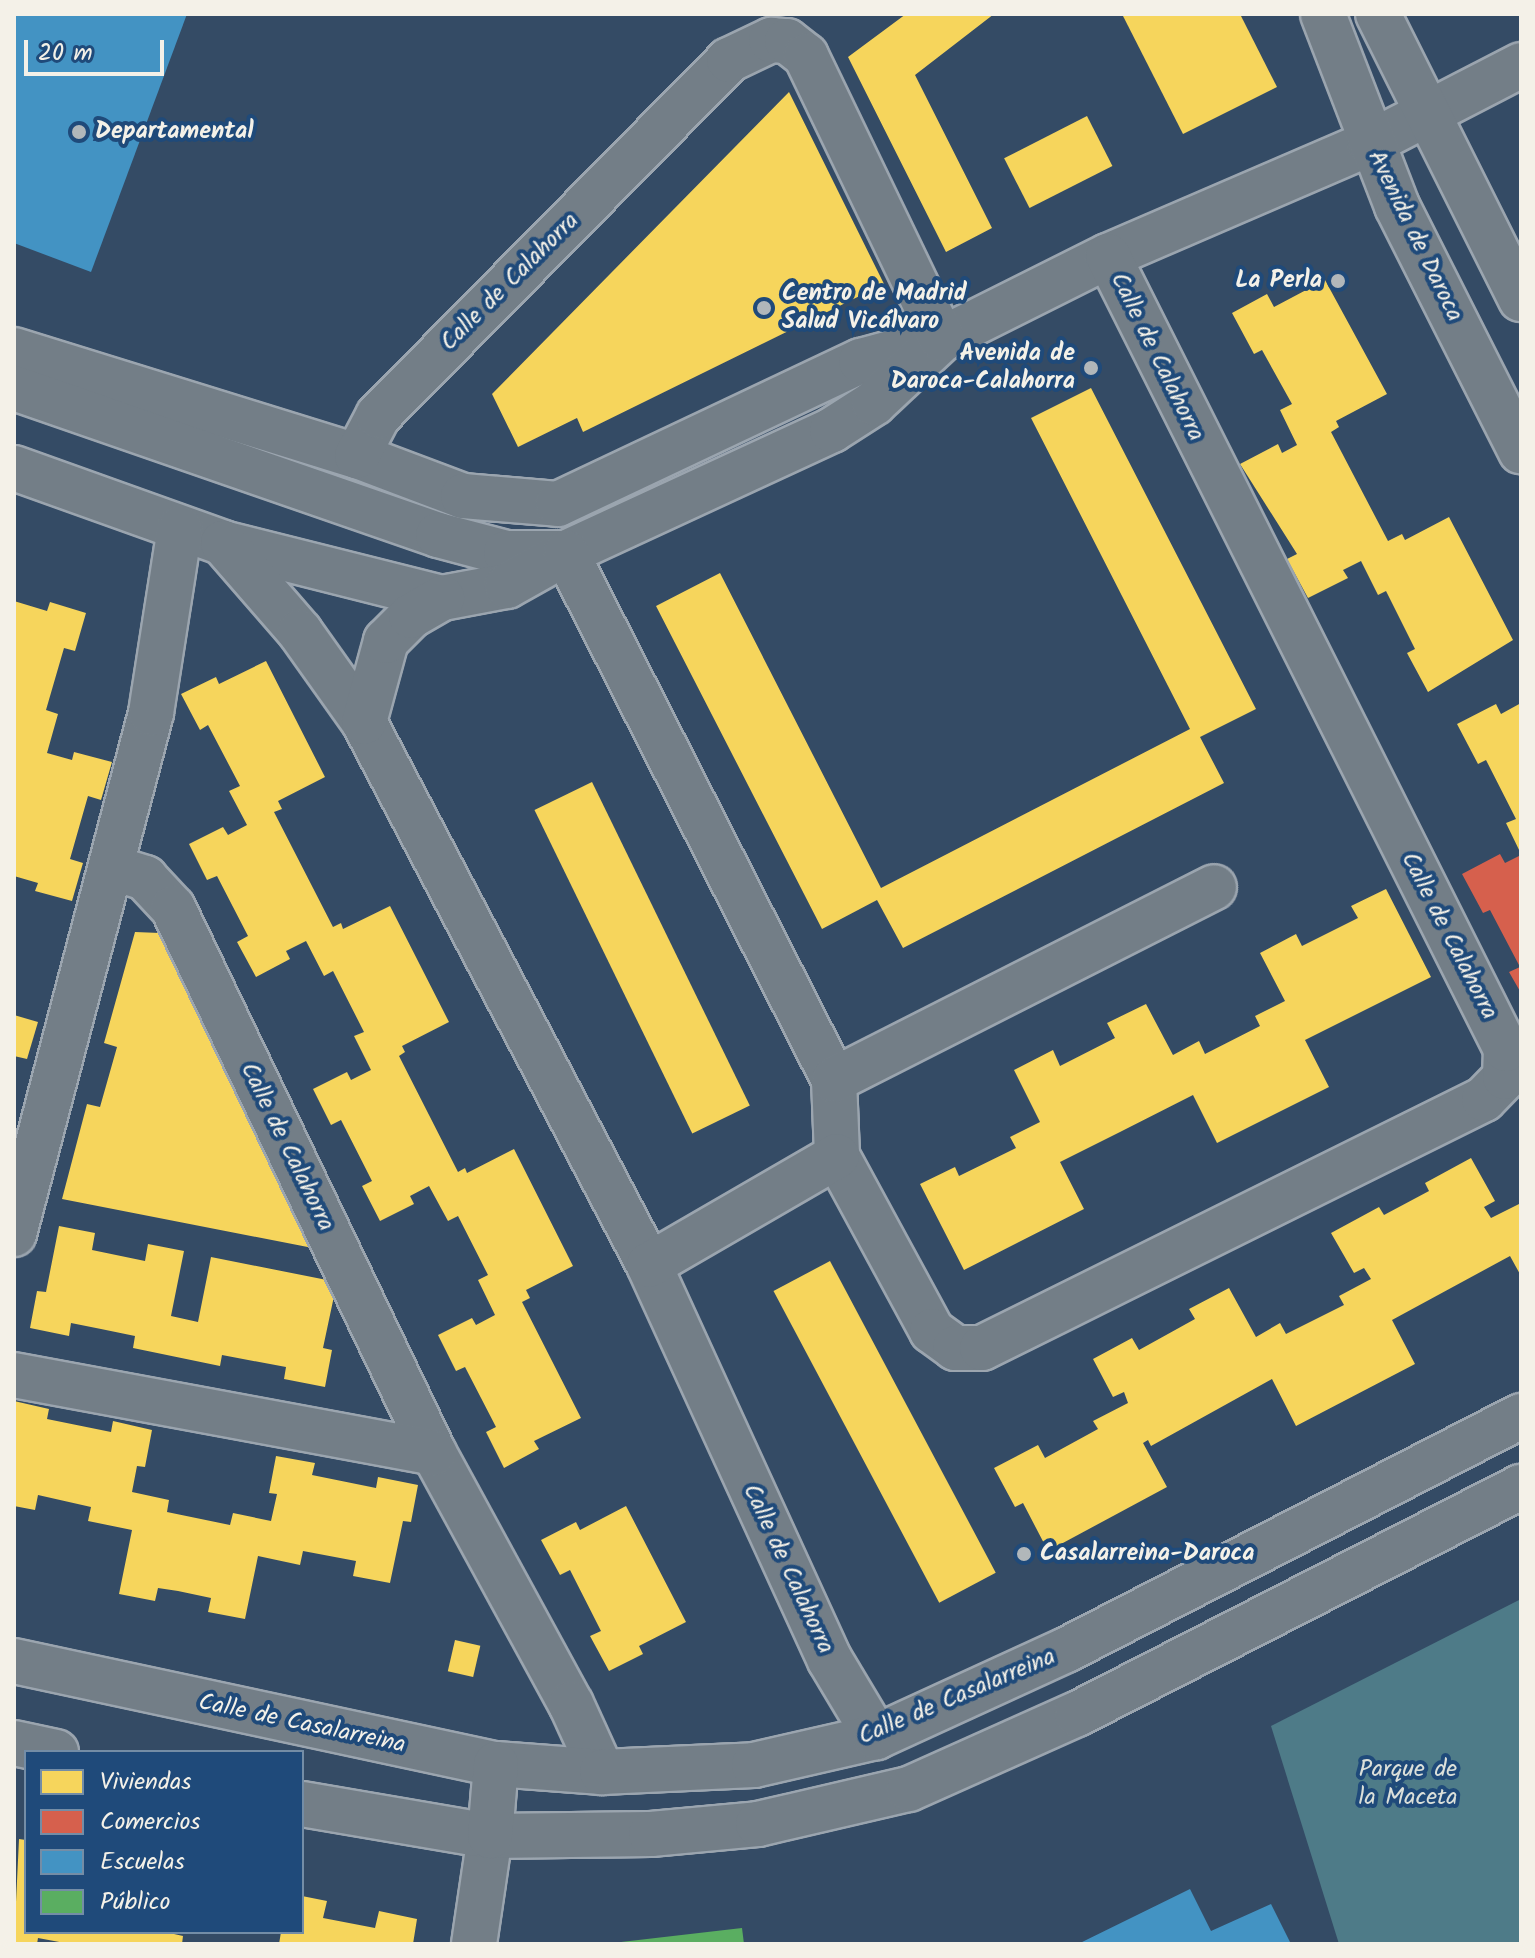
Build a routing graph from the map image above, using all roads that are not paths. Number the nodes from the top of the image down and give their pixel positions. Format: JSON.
{"nodes":[{"id":1,"x":1323,"y":14,"type":"edge"},
{"id":2,"x":1378,"y":14,"type":"edge"},
{"id":3,"x":1521,"y":65,"type":"edge"},
{"id":4,"x":1424,"y":114,"type":"junction"},
{"id":5,"x":1370,"y":143,"type":"junction"},
{"id":6,"x":1108,"y":256,"type":"junction"},
{"id":7,"x":1521,"y":299,"type":"edge"},
{"id":8,"x":942,"y":339,"type":"junction"},
{"id":9,"x":14,"y":350,"type":"edge"},
{"id":10,"x":14,"y":388,"type":"edge"},
{"id":11,"x":1521,"y":451,"type":"edge"},
{"id":12,"x":357,"y":456,"type":"junction"},
{"id":13,"x":14,"y":468,"type":"edge"},
{"id":14,"x":180,"y":528,"type":"junction"},
{"id":15,"x":223,"y":543,"type":"junction"},
{"id":16,"x":566,"y":553,"type":"junction"},
{"id":17,"x":442,"y":598,"type":"junction"},
{"id":18,"x":364,"y":722,"type":"junction"},
{"id":19,"x":113,"y":868,"type":"junction"},
{"id":20,"x":1214,"y":887,"type":"dead end"},
{"id":21,"x":834,"y":1080,"type":"junction"},
{"id":22,"x":837,"y":1156,"type":"junction"},
{"id":23,"x":14,"y":1234,"type":"edge"},
{"id":24,"x":649,"y":1265,"type":"junction"},
{"id":25,"x":14,"y":1375,"type":"edge"},
{"id":26,"x":1521,"y":1416,"type":"edge"},
{"id":27,"x":434,"y":1453,"type":"junction"},
{"id":28,"x":1521,"y":1487,"type":"edge"},
{"id":29,"x":14,"y":1661,"type":"edge"},
{"id":30,"x":876,"y":1737,"type":"junction"},
{"id":31,"x":14,"y":1743,"type":"edge"},
{"id":32,"x":47,"y":1750,"type":"edge"},
{"id":33,"x":496,"y":1764,"type":"junction"},
{"id":34,"x":602,"y":1772,"type":"junction"},
{"id":35,"x":909,"y":1789,"type":"junction"},
{"id":36,"x":304,"y":1804,"type":"edge"},
{"id":37,"x":490,"y":1836,"type":"junction"},
{"id":38,"x":474,"y":1944,"type":"edge"}],
"edges":[{"from":1,"to":5,"type":"street","name":"Avenida de Daroca"},
{"from":2,"to":4,"type":"street"},
{"from":3,"to":4,"type":"street","name":"Calle de Calahorra"},
{"from":4,"to":5,"type":"street","name":"Calle de Calahorra"},
{"from":4,"to":7,"type":"street"},
{"from":5,"to":6,"type":"street","name":"Calle de Calahorra"},
{"from":5,"to":11,"type":"street","name":"Avenida de Daroca"},
{"from":6,"to":8,"type":"street","name":"Calle de Calahorra"},
{"from":6,"to":22,"type":"street","name":"Calle de Calahorra"},
{"from":8,"to":12,"type":"street","name":"Calle de Calahorra"},
{"from":8,"to":12,"type":"street","name":"Calle de Calahorra"},
{"from":8,"to":16,"type":"street","name":"Calle de Calahorra"},
{"from":9,"to":12,"type":"street","name":"Calle de Calahorra"},
{"from":10,"to":16,"type":"street","name":"Calle de Calahorra"},
{"from":13,"to":14,"type":"street","name":"Calle de Calahorra"},
{"from":14,"to":15,"type":"street","name":"Calle de Calahorra"},
{"from":14,"to":19,"type":"street"},
{"from":15,"to":17,"type":"street","name":"Calle de Calahorra"},
{"from":15,"to":18,"type":"street","name":"Calle de Calahorra"},
{"from":16,"to":17,"type":"street","name":"Calle de Calahorra"},
{"from":16,"to":21,"type":"street","name":"Calle de Calahorra"},
{"from":17,"to":18,"type":"street","name":"Calle de Calahorra"},
{"from":18,"to":24,"type":"street","name":"Calle de Calahorra"},
{"from":19,"to":23,"type":"street"},
{"from":19,"to":27,"type":"street","name":"Calle de Calahorra"},
{"from":20,"to":21,"type":"street"},
{"from":21,"to":22,"type":"street","name":"Calle de Calahorra"},
{"from":22,"to":24,"type":"street"},
{"from":24,"to":30,"type":"street","name":"Calle de Calahorra"},
{"from":25,"to":27,"type":"street"},
{"from":26,"to":30,"type":"street","name":"Calle de Casalarreina"},
{"from":27,"to":34,"type":"street","name":"Calle de Calahorra"},
{"from":28,"to":35,"type":"street"},
{"from":29,"to":33,"type":"street","name":"Calle de Casalarreina"},
{"from":30,"to":34,"type":"street","name":"Calle de Casalarreina"},
{"from":30,"to":35,"type":"street","name":"Calle de Calahorra"},
{"from":31,"to":32,"type":"street"},
{"from":33,"to":34,"type":"street","name":"Calle de Casalarreina"},
{"from":33,"to":37,"type":"street"},
{"from":35,"to":37,"type":"street"},
{"from":36,"to":37,"type":"street"},
{"from":37,"to":38,"type":"street"}]}
